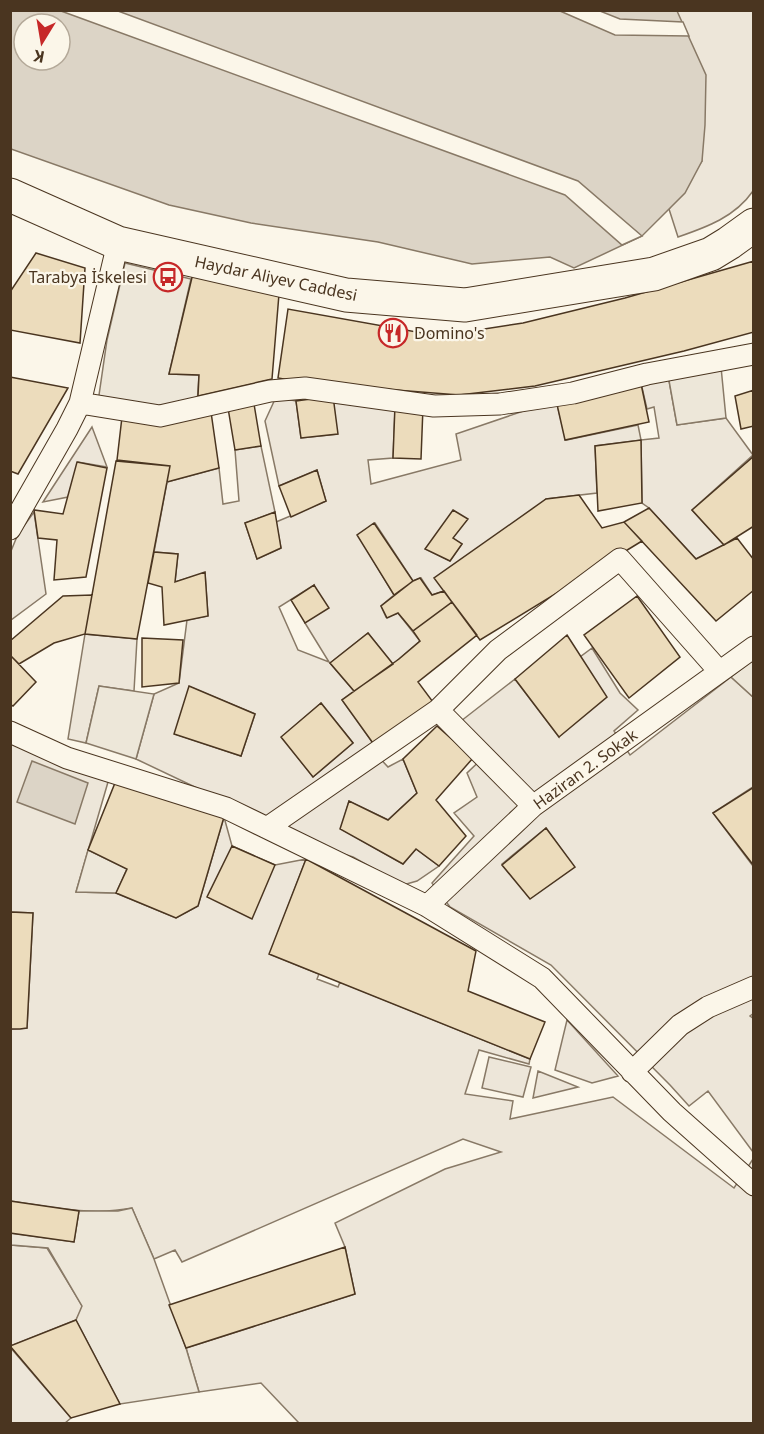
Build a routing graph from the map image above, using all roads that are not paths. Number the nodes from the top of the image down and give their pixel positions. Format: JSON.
{"nodes":[{"id":1,"x":10,"y":195,"type":"edge"},
{"id":2,"x":753,"y":225,"type":"edge"},
{"id":3,"x":118,"y":243,"type":"junction"},
{"id":4,"x":753,"y":354,"type":"edge"},
{"id":5,"x":80,"y":403,"type":"junction"},
{"id":6,"x":10,"y":529,"type":"edge"},
{"id":7,"x":753,"y":647,"type":"edge"},
{"id":8,"x":719,"y":671,"type":"junction"},
{"id":9,"x":438,"y":710,"type":"junction"},
{"id":10,"x":10,"y":732,"type":"edge"},
{"id":11,"x":533,"y":806,"type":"junction"},
{"id":12,"x":267,"y":828,"type":"junction"},
{"id":13,"x":427,"y":906,"type":"junction"},
{"id":14,"x":753,"y":987,"type":"edge"},
{"id":15,"x":632,"y":1072,"type":"junction"},
{"id":16,"x":753,"y":1185,"type":"edge"}],
"edges":[{"from":1,"to":3,"type":"main road","name":"Haydar Aliyev Caddesi"},
{"from":2,"to":3,"type":"main road","name":"Haydar Aliyev Caddesi"},
{"from":3,"to":5,"type":"street"},
{"from":4,"to":5,"type":"street"},
{"from":5,"to":6,"type":"street"},
{"from":7,"to":8,"type":"street","name":"Haziran 2. Sokak"},
{"from":8,"to":9,"type":"street"},
{"from":8,"to":11,"type":"street","name":"Haziran 2. Sokak"},
{"from":9,"to":11,"type":"street"},
{"from":9,"to":12,"type":"street"},
{"from":10,"to":12,"type":"street"},
{"from":11,"to":13,"type":"street","name":"Haziran 2. Sokak"},
{"from":12,"to":13,"type":"street"},
{"from":13,"to":15,"type":"street"},
{"from":14,"to":15,"type":"street"},
{"from":15,"to":16,"type":"street"}]}
